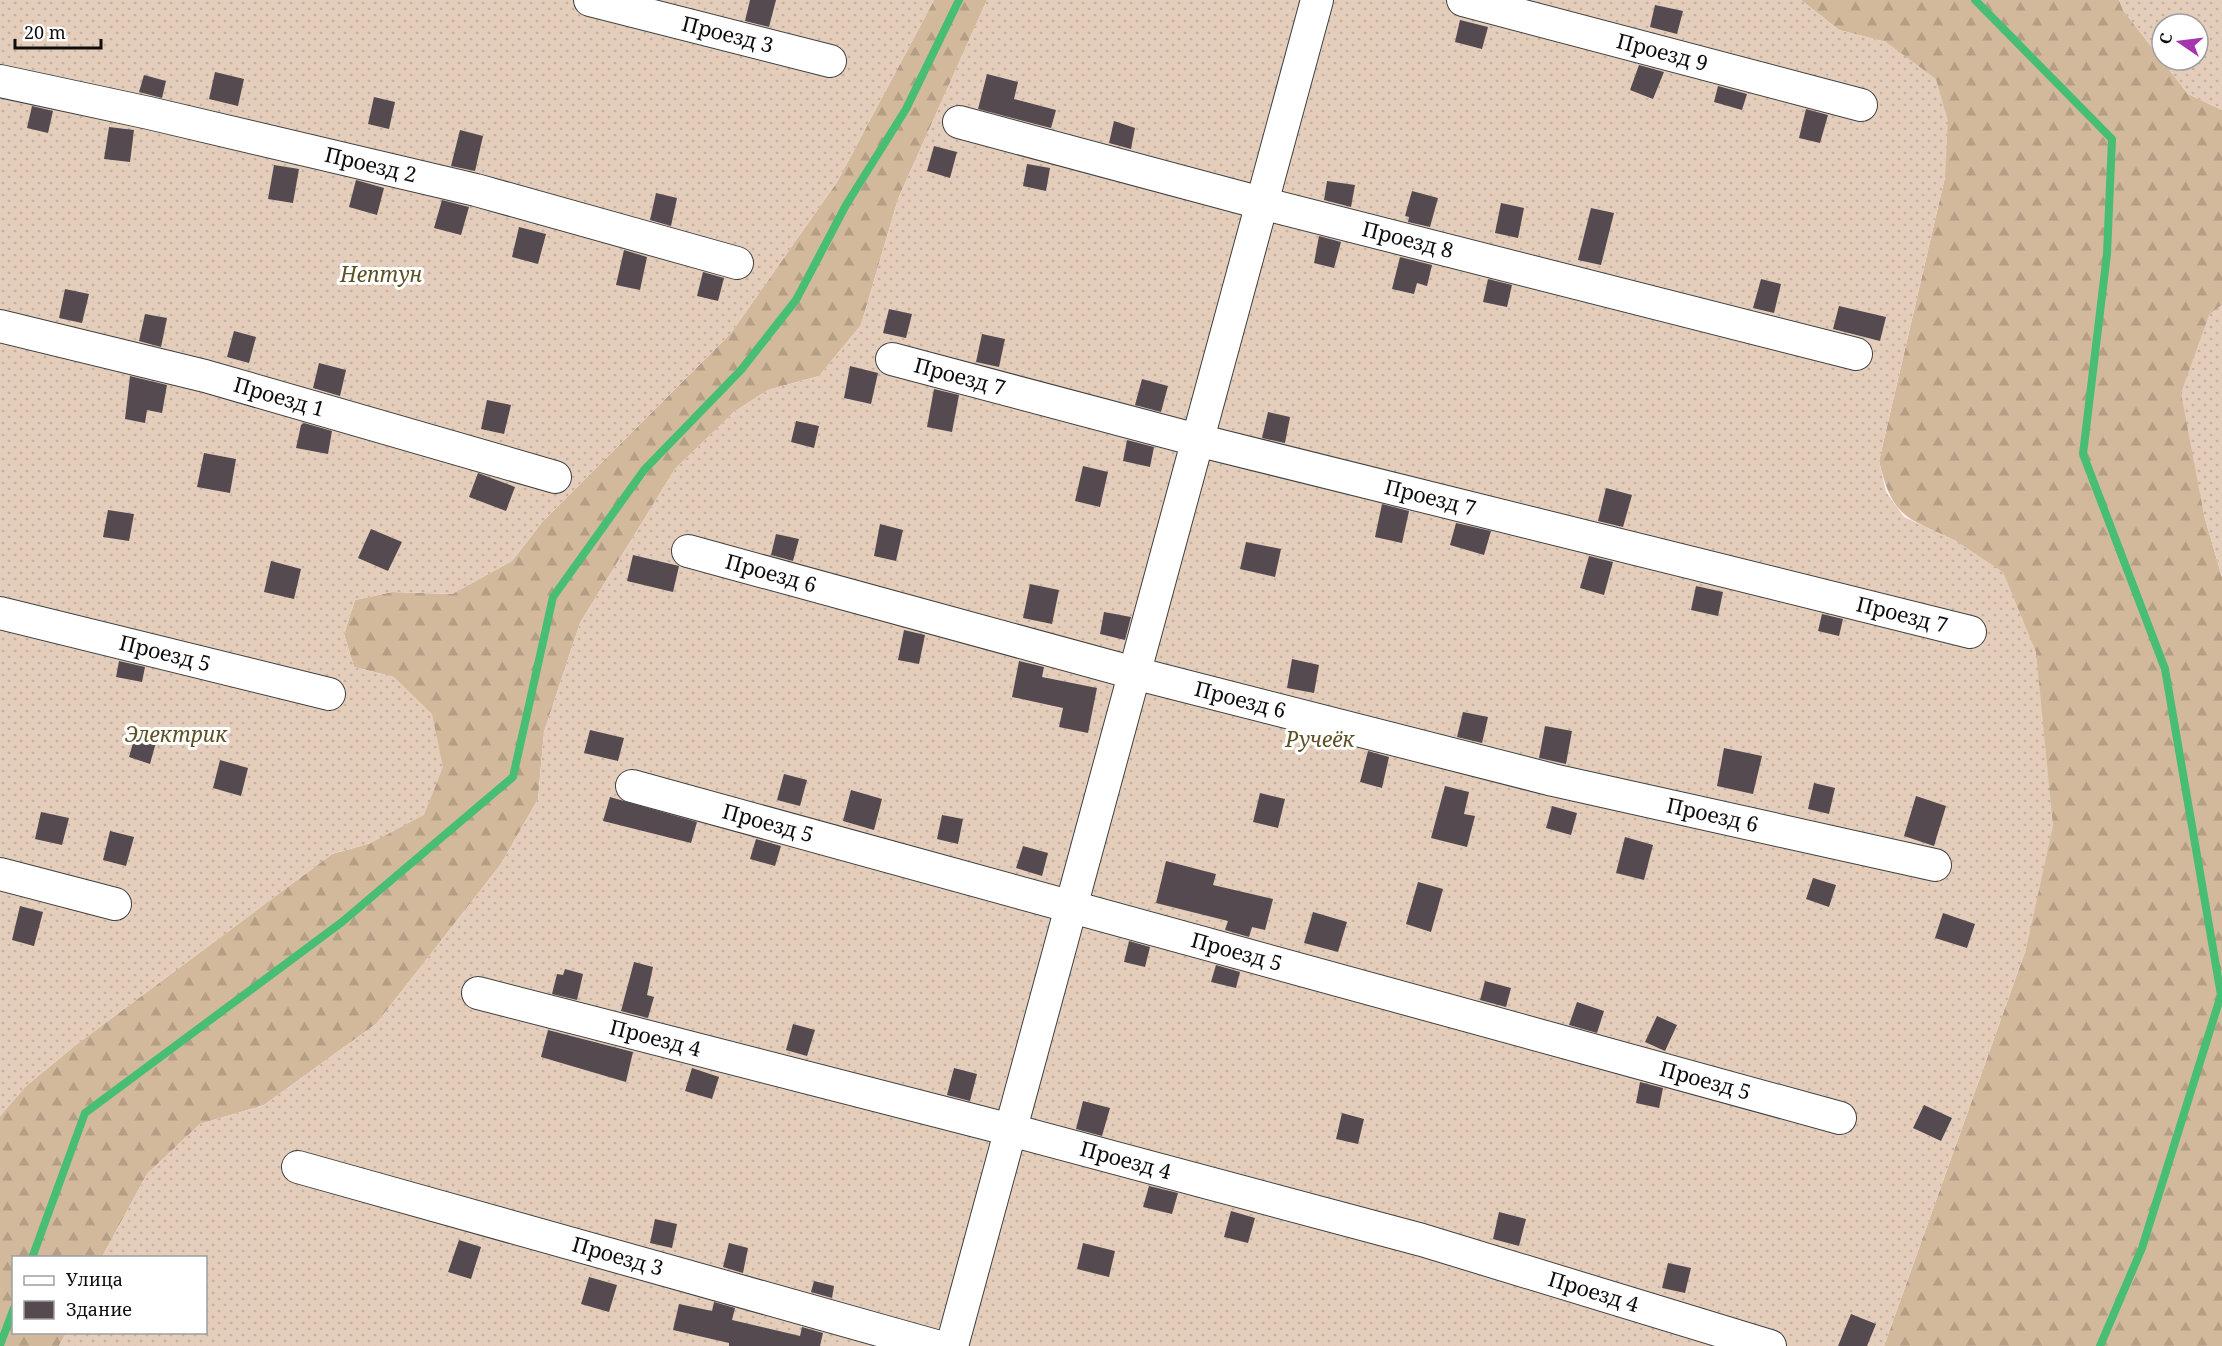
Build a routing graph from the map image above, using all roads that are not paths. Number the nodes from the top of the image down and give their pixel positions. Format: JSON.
{"nodes":[{"id":1,"x":590,"y":0,"type":"edge"},
{"id":2,"x":1317,"y":0,"type":"edge"},
{"id":3,"x":1463,"y":0,"type":"edge"},
{"id":4,"x":830,"y":61,"type":"dead end"},
{"id":5,"x":0,"y":81,"type":"edge"},
{"id":6,"x":1861,"y":105,"type":"dead end"},
{"id":7,"x":959,"y":122,"type":"dead end"},
{"id":8,"x":1261,"y":204,"type":"junction"},
{"id":9,"x":737,"y":263,"type":"dead end"},
{"id":10,"x":0,"y":326,"type":"edge"},
{"id":11,"x":1856,"y":354,"type":"dead end"},
{"id":12,"x":892,"y":359,"type":"dead end"},
{"id":13,"x":1197,"y":440,"type":"junction"},
{"id":14,"x":555,"y":477,"type":"dead end"},
{"id":15,"x":688,"y":551,"type":"dead end"},
{"id":16,"x":0,"y":613,"type":"edge"},
{"id":17,"x":1970,"y":632,"type":"dead end"},
{"id":18,"x":1134,"y":673,"type":"junction"},
{"id":19,"x":329,"y":694,"type":"dead end"},
{"id":20,"x":632,"y":786,"type":"dead end"},
{"id":21,"x":1935,"y":865,"type":"dead end"},
{"id":22,"x":0,"y":874,"type":"edge"},
{"id":23,"x":116,"y":904,"type":"dead end"},
{"id":24,"x":1071,"y":906,"type":"junction"},
{"id":25,"x":478,"y":993,"type":"dead end"},
{"id":26,"x":1840,"y":1118,"type":"dead end"},
{"id":27,"x":1011,"y":1130,"type":"junction"},
{"id":28,"x":298,"y":1167,"type":"dead end"},
{"id":29,"x":936,"y":1346,"type":"edge"},
{"id":30,"x":952,"y":1346,"type":"edge"},
{"id":31,"x":1770,"y":1346,"type":"edge"}],
"edges":[{"from":1,"to":4,"type":"street","name":"Проезд 3"},
{"from":2,"to":8,"type":"street"},
{"from":3,"to":6,"type":"street","name":"Проезд 9"},
{"from":5,"to":9,"type":"street","name":"Проезд 2"},
{"from":7,"to":8,"type":"street","name":"Проезд 8"},
{"from":8,"to":11,"type":"street","name":"Проезд 8"},
{"from":8,"to":13,"type":"street"},
{"from":10,"to":14,"type":"street","name":"Проезд 1"},
{"from":12,"to":13,"type":"street","name":"Проезд 7"},
{"from":13,"to":17,"type":"street","name":"Проезд 7"},
{"from":13,"to":18,"type":"street"},
{"from":15,"to":18,"type":"street","name":"Проезд 6"},
{"from":16,"to":19,"type":"street","name":"Проезд 5"},
{"from":18,"to":21,"type":"street","name":"Проезд 6"},
{"from":18,"to":24,"type":"street"},
{"from":20,"to":24,"type":"street","name":"Проезд 5"},
{"from":22,"to":23,"type":"street"},
{"from":24,"to":26,"type":"street","name":"Проезд 5"},
{"from":24,"to":27,"type":"street"},
{"from":25,"to":27,"type":"street","name":"Проезд 4"},
{"from":27,"to":30,"type":"street"},
{"from":27,"to":31,"type":"street","name":"Проезд 4"},
{"from":28,"to":29,"type":"street","name":"Проезд 3"}]}
